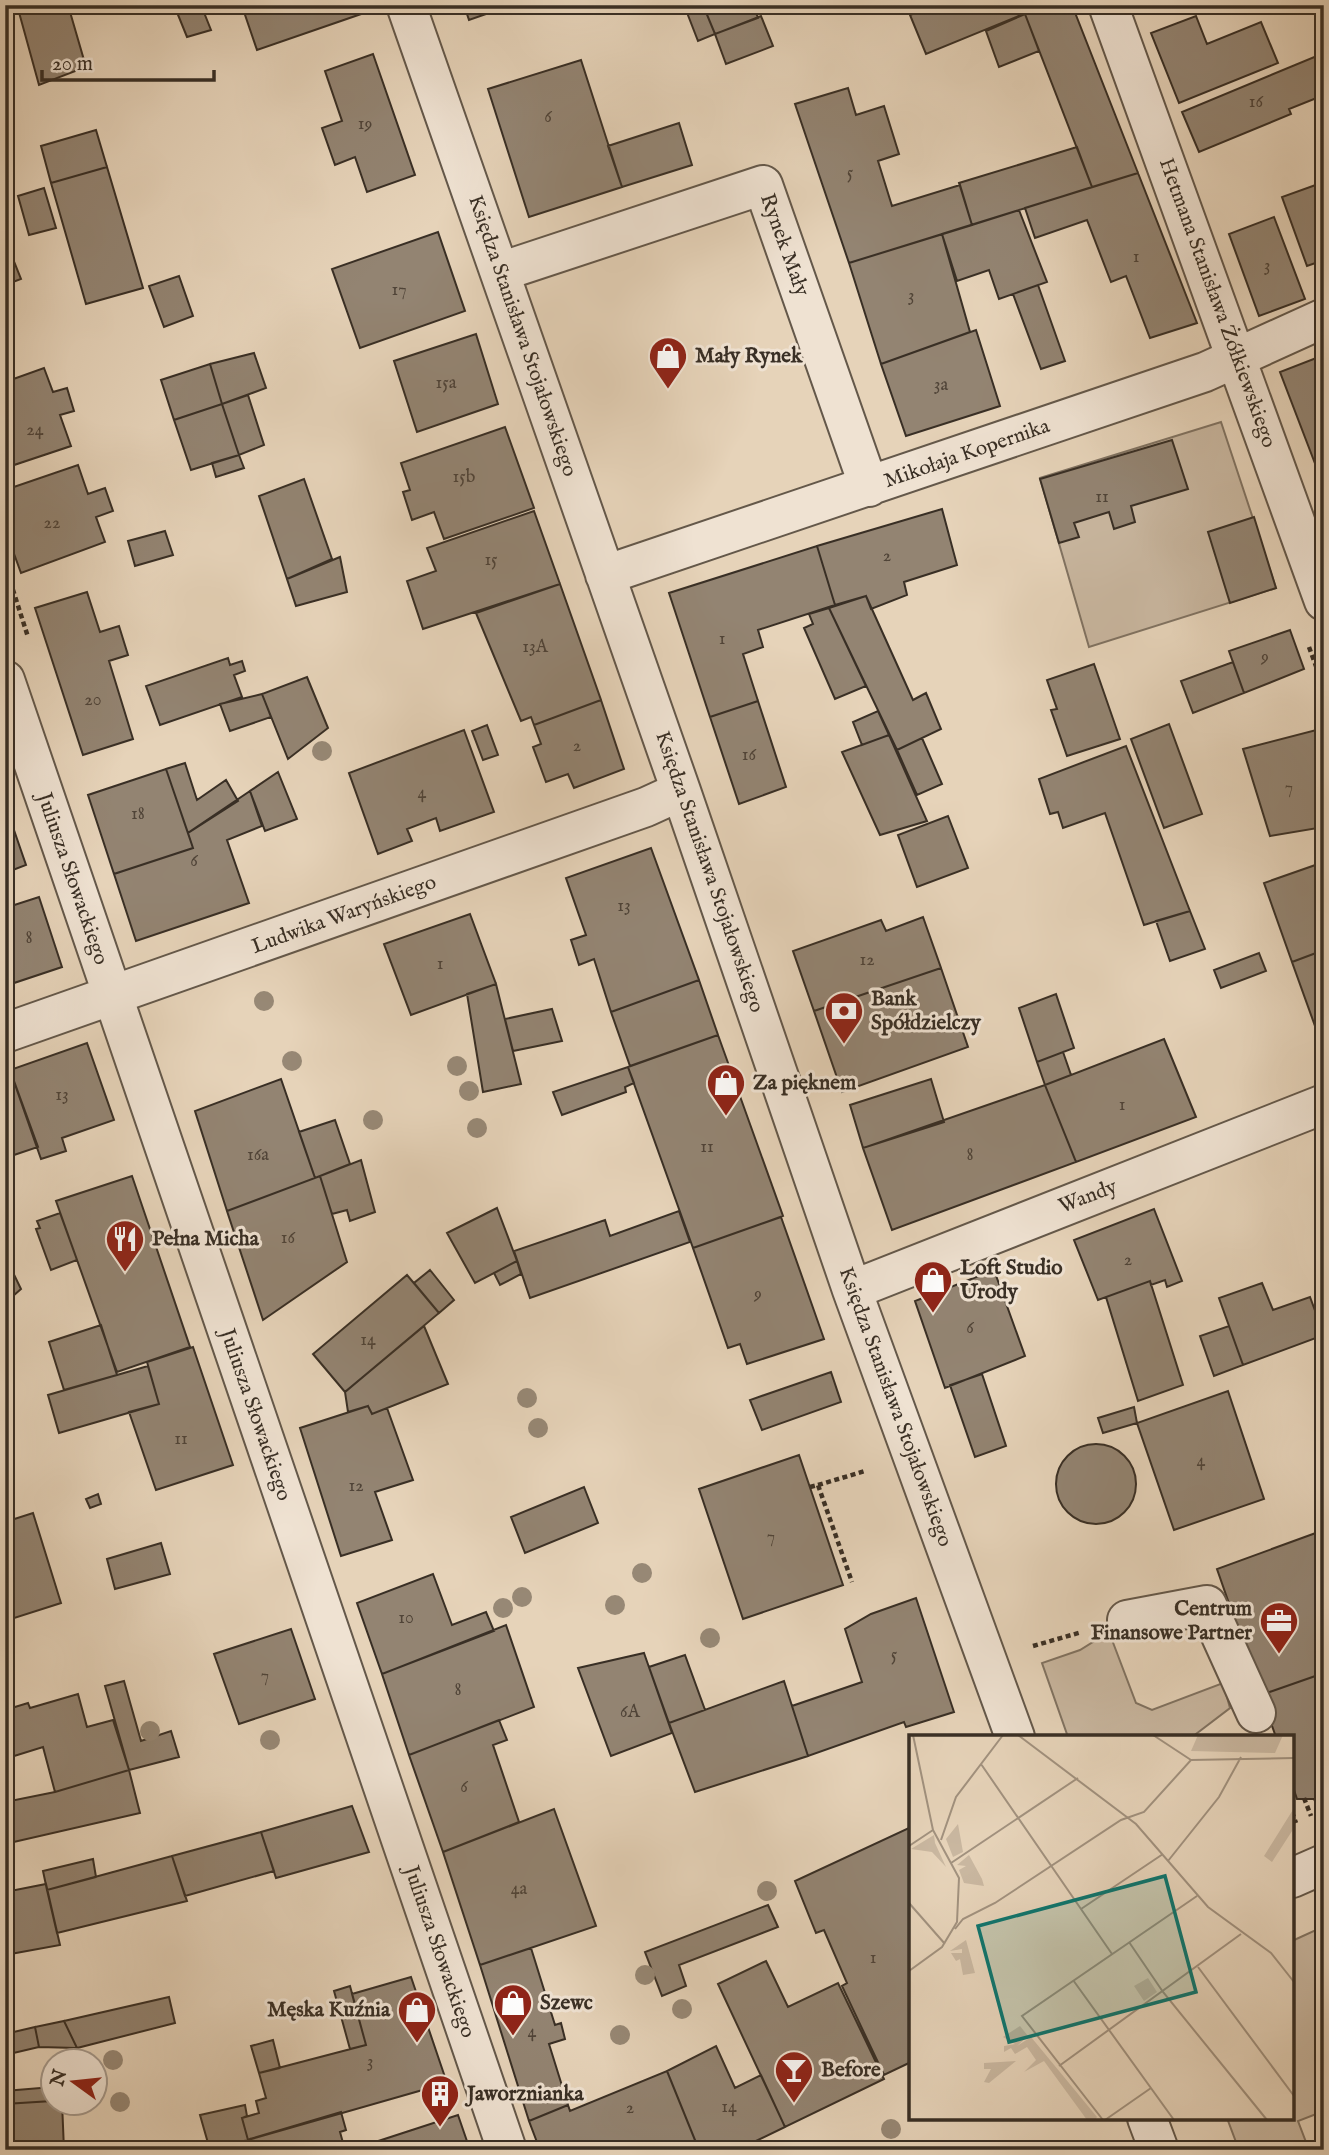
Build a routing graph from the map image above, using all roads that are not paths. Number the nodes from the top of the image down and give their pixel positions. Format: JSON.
{"nodes":[{"id":1,"x":406,"y":5,"type":"edge"},
{"id":2,"x":1108,"y":5,"type":"edge"},
{"id":3,"x":500,"y":272,"type":"junction"},
{"id":4,"x":1324,"y":318,"type":"edge"},
{"id":5,"x":1238,"y":359,"type":"junction"},
{"id":6,"x":869,"y":487,"type":"junction"},
{"id":7,"x":605,"y":575,"type":"junction"},
{"id":8,"x":1324,"y":601,"type":"edge"},
{"id":9,"x":5,"y":680,"type":"edge"},
{"id":10,"x":681,"y":791,"type":"junction"},
{"id":11,"x":111,"y":997,"type":"junction"},
{"id":12,"x":5,"y":1034,"type":"edge"},
{"id":13,"x":1324,"y":1104,"type":"edge"},
{"id":14,"x":852,"y":1290,"type":"junction"},
{"id":15,"x":1127,"y":1620,"type":"road end"},
{"id":16,"x":1256,"y":1713,"type":"dead end"},
{"id":17,"x":1014,"y":1735,"type":"edge"},
{"id":18,"x":1324,"y":1864,"type":"edge"},
{"id":19,"x":1294,"y":1877,"type":"edge"},
{"id":20,"x":1148,"y":2120,"type":"edge"},
{"id":21,"x":507,"y":2150,"type":"edge"},
{"id":22,"x":1159,"y":2150,"type":"edge"}],
"edges":[{"from":1,"to":3,"type":"street","name":"Księdza Stanisława Stojałowskiego"},
{"from":2,"to":5,"type":"street","name":"Hetmana Stanisława Żółkiewskiego"},
{"from":3,"to":6,"type":"street","name":"Rynek Mały"},
{"from":3,"to":7,"type":"street","name":"Księdza Stanisława Stojałowskiego"},
{"from":4,"to":5,"type":"street","name":"Mikołaja Kopernika"},
{"from":5,"to":6,"type":"street","name":"Mikołaja Kopernika"},
{"from":5,"to":8,"type":"street","name":"Hetmana Stanisława Żółkiewskiego"},
{"from":6,"to":7,"type":"street","name":"Mikołaja Kopernika"},
{"from":7,"to":10,"type":"street","name":"Księdza Stanisława Stojałowskiego"},
{"from":9,"to":11,"type":"street","name":"Juliusza Słowackiego"},
{"from":10,"to":11,"type":"street","name":"Ludwika Waryńskiego"},
{"from":10,"to":14,"type":"street","name":"Księdza Stanisława Stojałowskiego"},
{"from":11,"to":12,"type":"street","name":"Ludwika Waryńskiego"},
{"from":11,"to":21,"type":"street","name":"Juliusza Słowackiego"},
{"from":13,"to":14,"type":"street","name":"Wandy"},
{"from":14,"to":17,"type":"street","name":"Księdza Stanisława Stojałowskiego"},
{"from":15,"to":16,"type":"street"},
{"from":18,"to":19,"type":"street"},
{"from":20,"to":22,"type":"street"}]}
